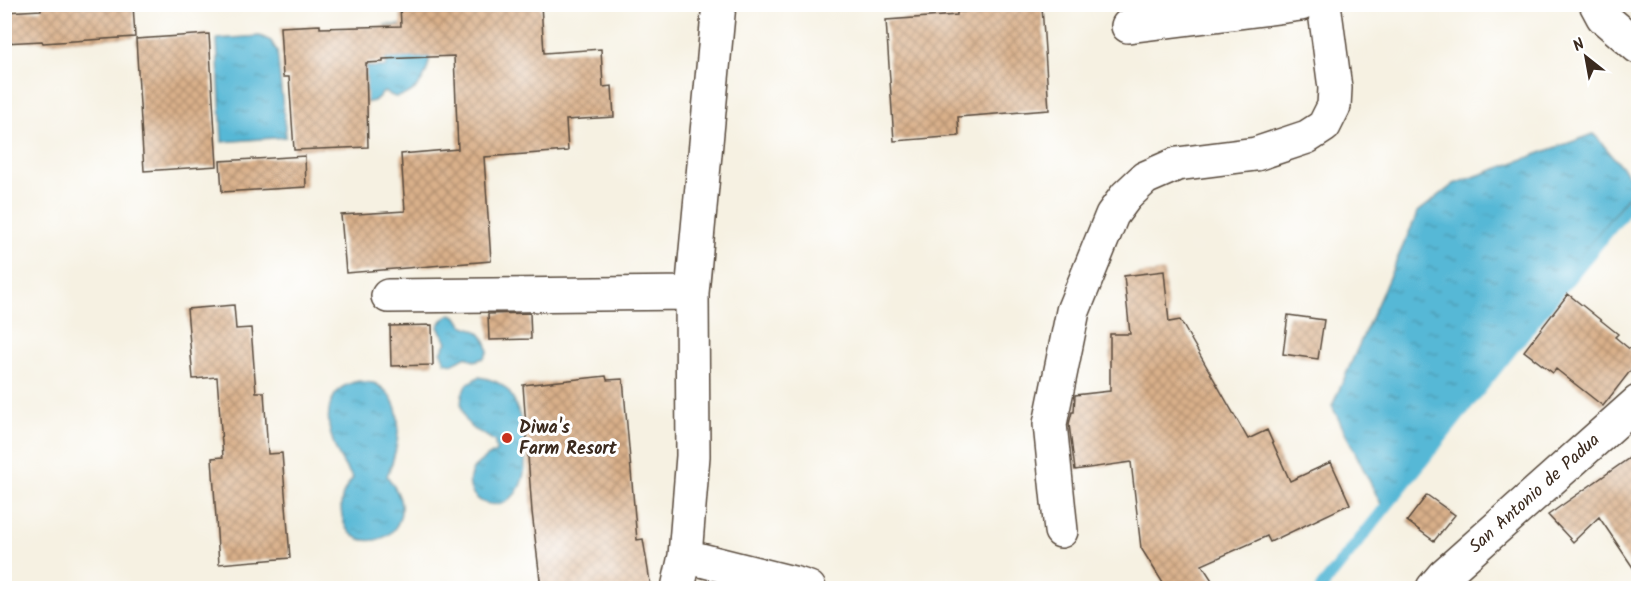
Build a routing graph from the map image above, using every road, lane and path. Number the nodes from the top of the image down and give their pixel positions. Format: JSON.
{"nodes":[{"id":1,"x":719,"y":4,"type":"edge"},
{"id":2,"x":1301,"y":4,"type":"edge"},
{"id":3,"x":1324,"y":4,"type":"edge"},
{"id":4,"x":1596,"y":4,"type":"edge"},
{"id":5,"x":1128,"y":26,"type":"dead end"},
{"id":6,"x":1638,"y":47,"type":"edge"},
{"id":7,"x":692,"y":293,"type":"junction"},
{"id":8,"x":388,"y":296,"type":"dead end"},
{"id":9,"x":1638,"y":402,"type":"edge"},
{"id":10,"x":1061,"y":531,"type":"dead end"},
{"id":11,"x":685,"y":556,"type":"junction"},
{"id":12,"x":678,"y":588,"type":"edge"},
{"id":13,"x":809,"y":588,"type":"edge"},
{"id":14,"x":1433,"y":588,"type":"edge"}],
"edges":[{"from":1,"to":7,"type":"street"},
{"from":2,"to":5,"type":"street"},
{"from":3,"to":10,"type":"street"},
{"from":4,"to":6,"type":"street"},
{"from":7,"to":8,"type":"street"},
{"from":7,"to":11,"type":"street"},
{"from":9,"to":14,"type":"street","name":"San Antonio de Padua"},
{"from":11,"to":12,"type":"street"},
{"from":11,"to":13,"type":"street"}]}
